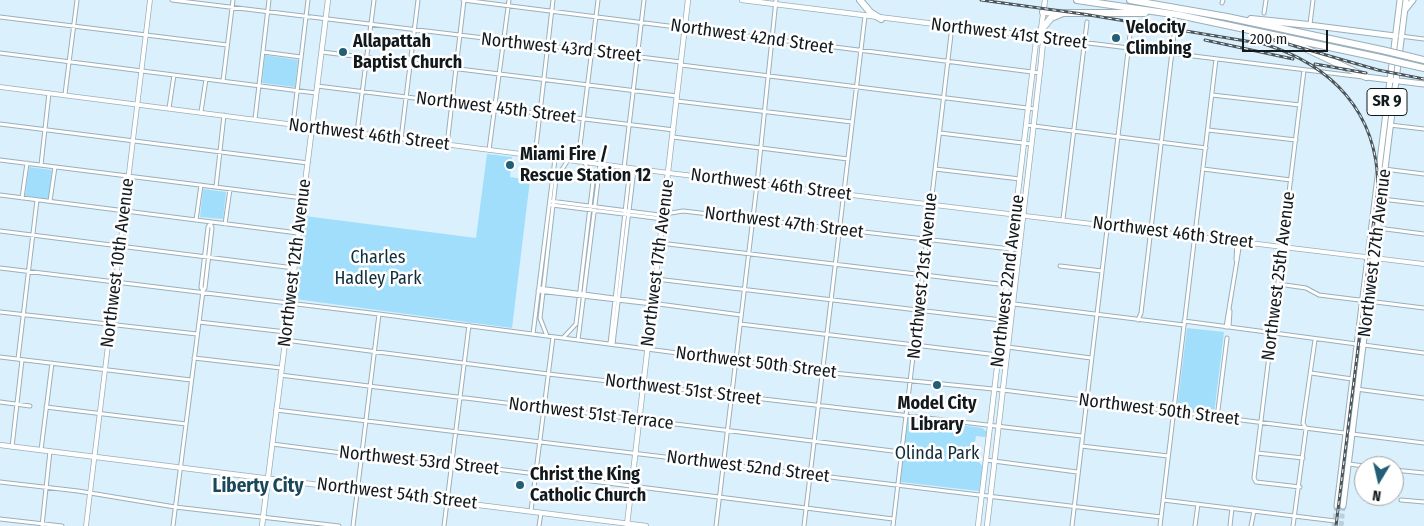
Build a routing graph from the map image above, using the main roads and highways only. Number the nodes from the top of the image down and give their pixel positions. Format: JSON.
{"nodes":[{"id":1,"x":328,"y":0,"type":"edge"},
{"id":2,"x":688,"y":0,"type":"edge"},
{"id":3,"x":742,"y":0,"type":"edge"},
{"id":4,"x":860,"y":0,"type":"edge"},
{"id":5,"x":1045,"y":0,"type":"edge"},
{"id":6,"x":1077,"y":0,"type":"edge"},
{"id":7,"x":1130,"y":0,"type":"edge"},
{"id":8,"x":1153,"y":0,"type":"edge"},
{"id":9,"x":1400,"y":0,"type":"edge"},
{"id":10,"x":1406,"y":0,"type":"edge"},
{"id":11,"x":1413,"y":0,"type":"edge"},
{"id":12,"x":775,"y":2,"type":"edge"},
{"id":13,"x":1169,"y":6,"type":"junction"},
{"id":14,"x":1404,"y":10,"type":"junction"},
{"id":15,"x":1043,"y":12,"type":"junction"},
{"id":16,"x":1063,"y":13,"type":"junction"},
{"id":17,"x":1179,"y":15,"type":"junction"},
{"id":18,"x":1227,"y":17,"type":"junction"},
{"id":19,"x":881,"y":19,"type":"junction"},
{"id":20,"x":1309,"y":25,"type":"joint"},
{"id":21,"x":1042,"y":30,"type":"junction"},
{"id":22,"x":1280,"y":36,"type":"junction"},
{"id":23,"x":1398,"y":36,"type":"junction"},
{"id":24,"x":1040,"y":37,"type":"junction"},
{"id":25,"x":1424,"y":59,"type":"edge"},
{"id":26,"x":1424,"y":68,"type":"edge"},
{"id":27,"x":1366,"y":77,"type":"joint"},
{"id":28,"x":1393,"y":80,"type":"junction"},
{"id":29,"x":1424,"y":84,"type":"edge"},
{"id":30,"x":1385,"y":112,"type":"junction"},
{"id":31,"x":1390,"y":124,"type":"junction"},
{"id":32,"x":1382,"y":131,"type":"junction"},
{"id":33,"x":1372,"y":222,"type":"junction"},
{"id":34,"x":1378,"y":228,"type":"junction"},
{"id":35,"x":0,"y":445,"type":"edge"},
{"id":36,"x":267,"y":478,"type":"junction"},
{"id":37,"x":1339,"y":484,"type":"junction"},
{"id":38,"x":1346,"y":489,"type":"junction"},
{"id":39,"x":1337,"y":506,"type":"tunnel mouth"},
{"id":40,"x":1343,"y":506,"type":"tunnel mouth"},
{"id":41,"x":626,"y":525,"type":"edge"},
{"id":42,"x":262,"y":526,"type":"edge"},
{"id":43,"x":646,"y":526,"type":"edge"},
{"id":44,"x":978,"y":526,"type":"edge"},
{"id":45,"x":987,"y":526,"type":"edge"}],
"edges":[{"from":1,"to":36,"type":"main road","name":"Northwest 12th Avenue"},
{"from":2,"to":41,"type":"main road","name":"Northwest 17th Avenue"},
{"from":3,"to":12,"type":"main road","name":"Northwest 41st Street"},
{"from":4,"to":19,"type":"highway"},
{"from":5,"to":15,"type":"main road","name":"Northwest 22nd Avenue"},
{"from":6,"to":17,"type":"highway"},
{"from":7,"to":13,"type":"highway"},
{"from":8,"to":13,"type":"highway"},
{"from":9,"to":23,"type":"main road","name":"Northwest 27th Avenue","number":"SR 9"},
{"from":10,"to":14,"type":"main road","name":"Northwest 27th Avenue","number":"SR 9"},
{"from":11,"to":14,"type":"main road"},
{"from":12,"to":19,"type":"main road","name":"Northwest 41st Street"},
{"from":13,"to":18,"type":"highway"},
{"from":14,"to":23,"type":"main road","name":"Northwest 27th Avenue","number":"SR 9"},
{"from":15,"to":16,"type":"highway"},
{"from":15,"to":21,"type":"main road","name":"Northwest 22nd Avenue"},
{"from":16,"to":17,"type":"highway"},
{"from":16,"to":21,"type":"highway"},
{"from":17,"to":22,"type":"highway"},
{"from":18,"to":20,"type":"highway"},
{"from":18,"to":25,"type":"highway","bridge":true},
{"from":19,"to":24,"type":"main road","name":"Northwest 41st Street"},
{"from":20,"to":23,"type":"main road"},
{"from":21,"to":24,"type":"main road","name":"Northwest 22nd Avenue"},
{"from":22,"to":26,"type":"highway","bridge":true},
{"from":22,"to":27,"type":"highway"},
{"from":23,"to":28,"type":"main road","name":"Northwest 27th Avenue","number":"SR 9"},
{"from":24,"to":44,"type":"main road","name":"Northwest 22nd Avenue"},
{"from":24,"to":45,"type":"main road","name":"Northwest 22nd Avenue"},
{"from":27,"to":28,"type":"main road","name":"Northwest 41st Street"},
{"from":28,"to":29,"type":"main road","name":"Northwest 41st Street"},
{"from":28,"to":30,"type":"main road","name":"Northwest 27th Avenue","number":"SR 9"},
{"from":28,"to":31,"type":"main road","name":"Northwest 27th Avenue","number":"SR 9"},
{"from":30,"to":31,"type":"main road"},
{"from":30,"to":32,"type":"main road","name":"Northwest 27th Avenue","number":"SR 9"},
{"from":31,"to":32,"type":"main road"},
{"from":31,"to":34,"type":"main road","name":"Northwest 27th Avenue","number":"SR 9"},
{"from":32,"to":33,"type":"main road","name":"Northwest 27th Avenue","number":"SR 9"},
{"from":33,"to":34,"type":"main road"},
{"from":33,"to":37,"type":"main road","name":"Northwest 27th Avenue","number":"SR 9"},
{"from":34,"to":38,"type":"main road","name":"Northwest 27th Avenue","number":"SR 9"},
{"from":35,"to":36,"type":"main road","name":"Northwest 54th Street"},
{"from":36,"to":41,"type":"main road","name":"Northwest 54th Street"},
{"from":36,"to":42,"type":"main road","name":"Northwest 12th Avenue"},
{"from":37,"to":38,"type":"main road"},
{"from":37,"to":39,"type":"main road","name":"Northwest 27th Avenue","number":"SR 9"},
{"from":38,"to":40,"type":"main road","name":"Northwest 27th Avenue","number":"SR 9"},
{"from":41,"to":43,"type":"main road","name":"Northwest 54th Street"}]}
